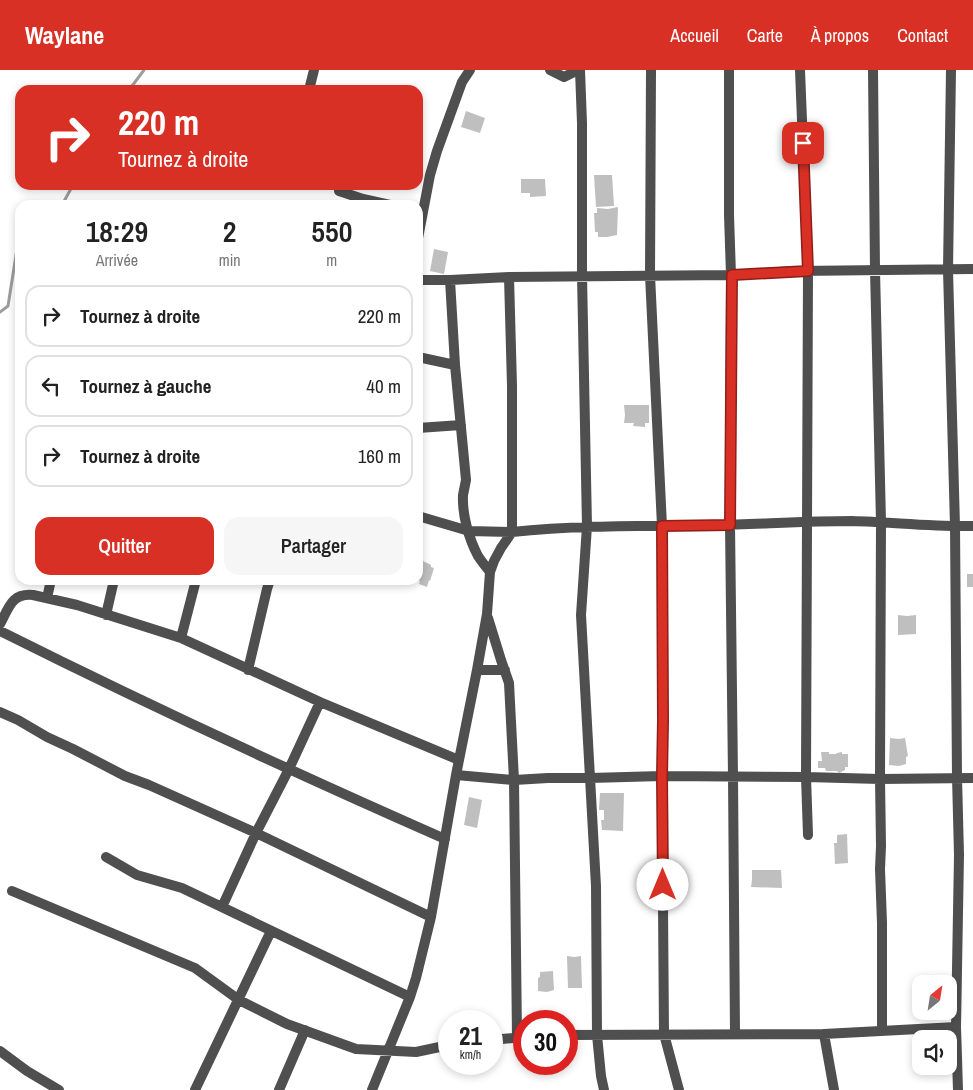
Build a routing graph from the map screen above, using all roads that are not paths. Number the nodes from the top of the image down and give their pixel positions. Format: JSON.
{"nodes":[{"id":1,"x":314,"y":70,"type":"edge"},
{"id":2,"x":470,"y":70,"type":"edge"},
{"id":3,"x":550,"y":70,"type":"edge"},
{"id":4,"x":579,"y":70,"type":"edge"},
{"id":5,"x":651,"y":70,"type":"edge"},
{"id":6,"x":729,"y":70,"type":"edge"},
{"id":7,"x":800,"y":70,"type":"edge"},
{"id":8,"x":873,"y":70,"type":"edge"},
{"id":9,"x":950,"y":70,"type":"edge"},
{"id":10,"x":310,"y":85,"type":"edge"},
{"id":11,"x":339,"y":191,"type":"dead end"},
{"id":12,"x":371,"y":200,"type":"edge"},
{"id":13,"x":423,"y":202,"type":"edge"},
{"id":14,"x":875,"y":270,"type":"junction"},
{"id":15,"x":948,"y":270,"type":"junction"},
{"id":16,"x":973,"y":270,"type":"edge"},
{"id":17,"x":808,"y":271,"type":"junction"},
{"id":18,"x":582,"y":275,"type":"junction"},
{"id":19,"x":650,"y":275,"type":"junction"},
{"id":20,"x":732,"y":275,"type":"junction"},
{"id":21,"x":508,"y":277,"type":"junction"},
{"id":22,"x":423,"y":280,"type":"edge"},
{"id":23,"x":450,"y":280,"type":"junction"},
{"id":24,"x":423,"y":358,"type":"edge"},
{"id":25,"x":455,"y":364,"type":"junction"},
{"id":26,"x":461,"y":425,"type":"junction"},
{"id":27,"x":423,"y":428,"type":"edge"},
{"id":28,"x":423,"y":517,"type":"edge"},
{"id":29,"x":806,"y":522,"type":"junction"},
{"id":30,"x":882,"y":522,"type":"junction"},
{"id":31,"x":730,"y":525,"type":"junction"},
{"id":32,"x":587,"y":526,"type":"junction"},
{"id":33,"x":662,"y":526,"type":"junction"},
{"id":34,"x":955,"y":526,"type":"junction"},
{"id":35,"x":973,"y":526,"type":"edge"},
{"id":36,"x":469,"y":531,"type":"junction"},
{"id":37,"x":512,"y":532,"type":"junction"},
{"id":38,"x":490,"y":572,"type":"junction"},
{"id":39,"x":50,"y":585,"type":"edge"},
{"id":40,"x":113,"y":585,"type":"edge"},
{"id":41,"x":195,"y":585,"type":"edge"},
{"id":42,"x":268,"y":585,"type":"edge"},
{"id":43,"x":47,"y":598,"type":"junction"},
{"id":44,"x":487,"y":614,"type":"junction"},
{"id":45,"x":106,"y":615,"type":"junction"},
{"id":46,"x":0,"y":624,"type":"edge"},
{"id":47,"x":0,"y":630,"type":"edge"},
{"id":48,"x":181,"y":638,"type":"junction"},
{"id":49,"x":248,"y":670,"type":"junction"},
{"id":50,"x":477,"y":670,"type":"junction"},
{"id":51,"x":505,"y":670,"type":"junction"},
{"id":52,"x":320,"y":702,"type":"junction"},
{"id":53,"x":0,"y":712,"type":"edge"},
{"id":54,"x":459,"y":760,"type":"junction"},
{"id":55,"x":289,"y":769,"type":"junction"},
{"id":56,"x":456,"y":775,"type":"junction"},
{"id":57,"x":662,"y":776,"type":"junction"},
{"id":58,"x":733,"y":776,"type":"junction"},
{"id":59,"x":806,"y":777,"type":"junction"},
{"id":60,"x":957,"y":777,"type":"junction"},
{"id":61,"x":590,"y":778,"type":"junction"},
{"id":62,"x":973,"y":778,"type":"edge"},
{"id":63,"x":880,"y":779,"type":"junction"},
{"id":64,"x":514,"y":780,"type":"junction"},
{"id":65,"x":256,"y":833,"type":"junction"},
{"id":66,"x":808,"y":835,"type":"dead end"},
{"id":67,"x":445,"y":839,"type":"junction"},
{"id":68,"x":106,"y":857,"type":"dead end"},
{"id":69,"x":12,"y":891,"type":"dead end"},
{"id":70,"x":222,"y":907,"type":"junction"},
{"id":71,"x":430,"y":917,"type":"junction"},
{"id":72,"x":271,"y":931,"type":"junction"},
{"id":73,"x":410,"y":997,"type":"junction"},
{"id":74,"x":239,"y":1000,"type":"junction"},
{"id":75,"x":520,"y":1010,"type":"edge"},
{"id":76,"x":956,"y":1027,"type":"junction"},
{"id":77,"x":305,"y":1030,"type":"junction"},
{"id":78,"x":882,"y":1031,"type":"junction"},
{"id":79,"x":664,"y":1034,"type":"junction"},
{"id":80,"x":735,"y":1034,"type":"junction"},
{"id":81,"x":824,"y":1034,"type":"junction"},
{"id":82,"x":578,"y":1035,"type":"edge"},
{"id":83,"x":597,"y":1035,"type":"junction"},
{"id":84,"x":438,"y":1047,"type":"edge"},
{"id":85,"x":0,"y":1051,"type":"edge"},
{"id":86,"x":388,"y":1051,"type":"junction"},
{"id":87,"x":59,"y":1090,"type":"edge"},
{"id":88,"x":195,"y":1090,"type":"edge"},
{"id":89,"x":278,"y":1090,"type":"edge"},
{"id":90,"x":372,"y":1090,"type":"edge"},
{"id":91,"x":604,"y":1090,"type":"edge"},
{"id":92,"x":679,"y":1090,"type":"edge"},
{"id":93,"x":834,"y":1090,"type":"edge"},
{"id":94,"x":958,"y":1090,"type":"edge"}],
"edges":[{"from":1,"to":10,"type":"street"},
{"from":2,"to":13,"type":"street"},
{"from":3,"to":4,"type":"street"},
{"from":4,"to":18,"type":"street"},
{"from":5,"to":19,"type":"street"},
{"from":6,"to":20,"type":"street"},
{"from":7,"to":17,"type":"street"},
{"from":8,"to":14,"type":"street"},
{"from":9,"to":15,"type":"street"},
{"from":11,"to":12,"type":"street"},
{"from":14,"to":15,"type":"street"},
{"from":14,"to":17,"type":"street"},
{"from":14,"to":30,"type":"street"},
{"from":15,"to":16,"type":"street"},
{"from":15,"to":34,"type":"street"},
{"from":17,"to":20,"type":"street"},
{"from":17,"to":29,"type":"street"},
{"from":18,"to":19,"type":"street"},
{"from":18,"to":21,"type":"street"},
{"from":18,"to":32,"type":"street"},
{"from":19,"to":20,"type":"street"},
{"from":19,"to":33,"type":"street"},
{"from":20,"to":31,"type":"street"},
{"from":21,"to":23,"type":"street"},
{"from":21,"to":37,"type":"street"},
{"from":22,"to":23,"type":"street"},
{"from":23,"to":25,"type":"street"},
{"from":24,"to":25,"type":"street"},
{"from":25,"to":26,"type":"street"},
{"from":26,"to":27,"type":"street"},
{"from":26,"to":36,"type":"street"},
{"from":28,"to":36,"type":"street"},
{"from":29,"to":30,"type":"street"},
{"from":29,"to":31,"type":"street"},
{"from":29,"to":59,"type":"street"},
{"from":30,"to":34,"type":"street"},
{"from":30,"to":63,"type":"street"},
{"from":31,"to":33,"type":"street"},
{"from":31,"to":58,"type":"street"},
{"from":32,"to":33,"type":"street"},
{"from":32,"to":37,"type":"street"},
{"from":32,"to":61,"type":"street"},
{"from":33,"to":57,"type":"street"},
{"from":34,"to":35,"type":"street"},
{"from":34,"to":60,"type":"street"},
{"from":36,"to":37,"type":"street"},
{"from":36,"to":38,"type":"street"},
{"from":37,"to":38,"type":"street"},
{"from":38,"to":44,"type":"street"},
{"from":39,"to":43,"type":"street"},
{"from":40,"to":45,"type":"street"},
{"from":41,"to":48,"type":"street"},
{"from":42,"to":49,"type":"street"},
{"from":43,"to":45,"type":"street"},
{"from":43,"to":46,"type":"street"},
{"from":44,"to":50,"type":"street"},
{"from":44,"to":51,"type":"street"},
{"from":45,"to":48,"type":"street"},
{"from":47,"to":55,"type":"street"},
{"from":48,"to":49,"type":"street"},
{"from":49,"to":52,"type":"street"},
{"from":50,"to":51,"type":"street"},
{"from":50,"to":54,"type":"street"},
{"from":51,"to":64,"type":"street"},
{"from":52,"to":54,"type":"street"},
{"from":52,"to":55,"type":"street"},
{"from":53,"to":65,"type":"street"},
{"from":54,"to":56,"type":"street"},
{"from":55,"to":65,"type":"street"},
{"from":55,"to":67,"type":"street"},
{"from":56,"to":64,"type":"street"},
{"from":56,"to":67,"type":"street"},
{"from":57,"to":58,"type":"street"},
{"from":57,"to":61,"type":"street"},
{"from":57,"to":79,"type":"street"},
{"from":58,"to":59,"type":"street"},
{"from":58,"to":80,"type":"street"},
{"from":59,"to":63,"type":"street"},
{"from":59,"to":66,"type":"street"},
{"from":60,"to":62,"type":"street"},
{"from":60,"to":63,"type":"street"},
{"from":60,"to":76,"type":"street"},
{"from":61,"to":64,"type":"street"},
{"from":61,"to":83,"type":"street"},
{"from":63,"to":78,"type":"street"},
{"from":64,"to":75,"type":"street"},
{"from":65,"to":70,"type":"street"},
{"from":65,"to":71,"type":"street"},
{"from":67,"to":71,"type":"street"},
{"from":68,"to":70,"type":"street"},
{"from":69,"to":74,"type":"street"},
{"from":70,"to":72,"type":"street"},
{"from":71,"to":73,"type":"street"},
{"from":72,"to":73,"type":"street"},
{"from":72,"to":74,"type":"street"},
{"from":73,"to":86,"type":"street"},
{"from":74,"to":77,"type":"street"},
{"from":74,"to":88,"type":"street"},
{"from":76,"to":78,"type":"street"},
{"from":76,"to":94,"type":"street"},
{"from":77,"to":86,"type":"street"},
{"from":77,"to":89,"type":"street"},
{"from":78,"to":81,"type":"street"},
{"from":79,"to":80,"type":"street"},
{"from":79,"to":83,"type":"street"},
{"from":79,"to":92,"type":"street"},
{"from":80,"to":81,"type":"street"},
{"from":81,"to":93,"type":"street"},
{"from":82,"to":83,"type":"street"},
{"from":83,"to":91,"type":"street"},
{"from":84,"to":86,"type":"street"},
{"from":85,"to":87,"type":"street"},
{"from":86,"to":90,"type":"street"}]}
